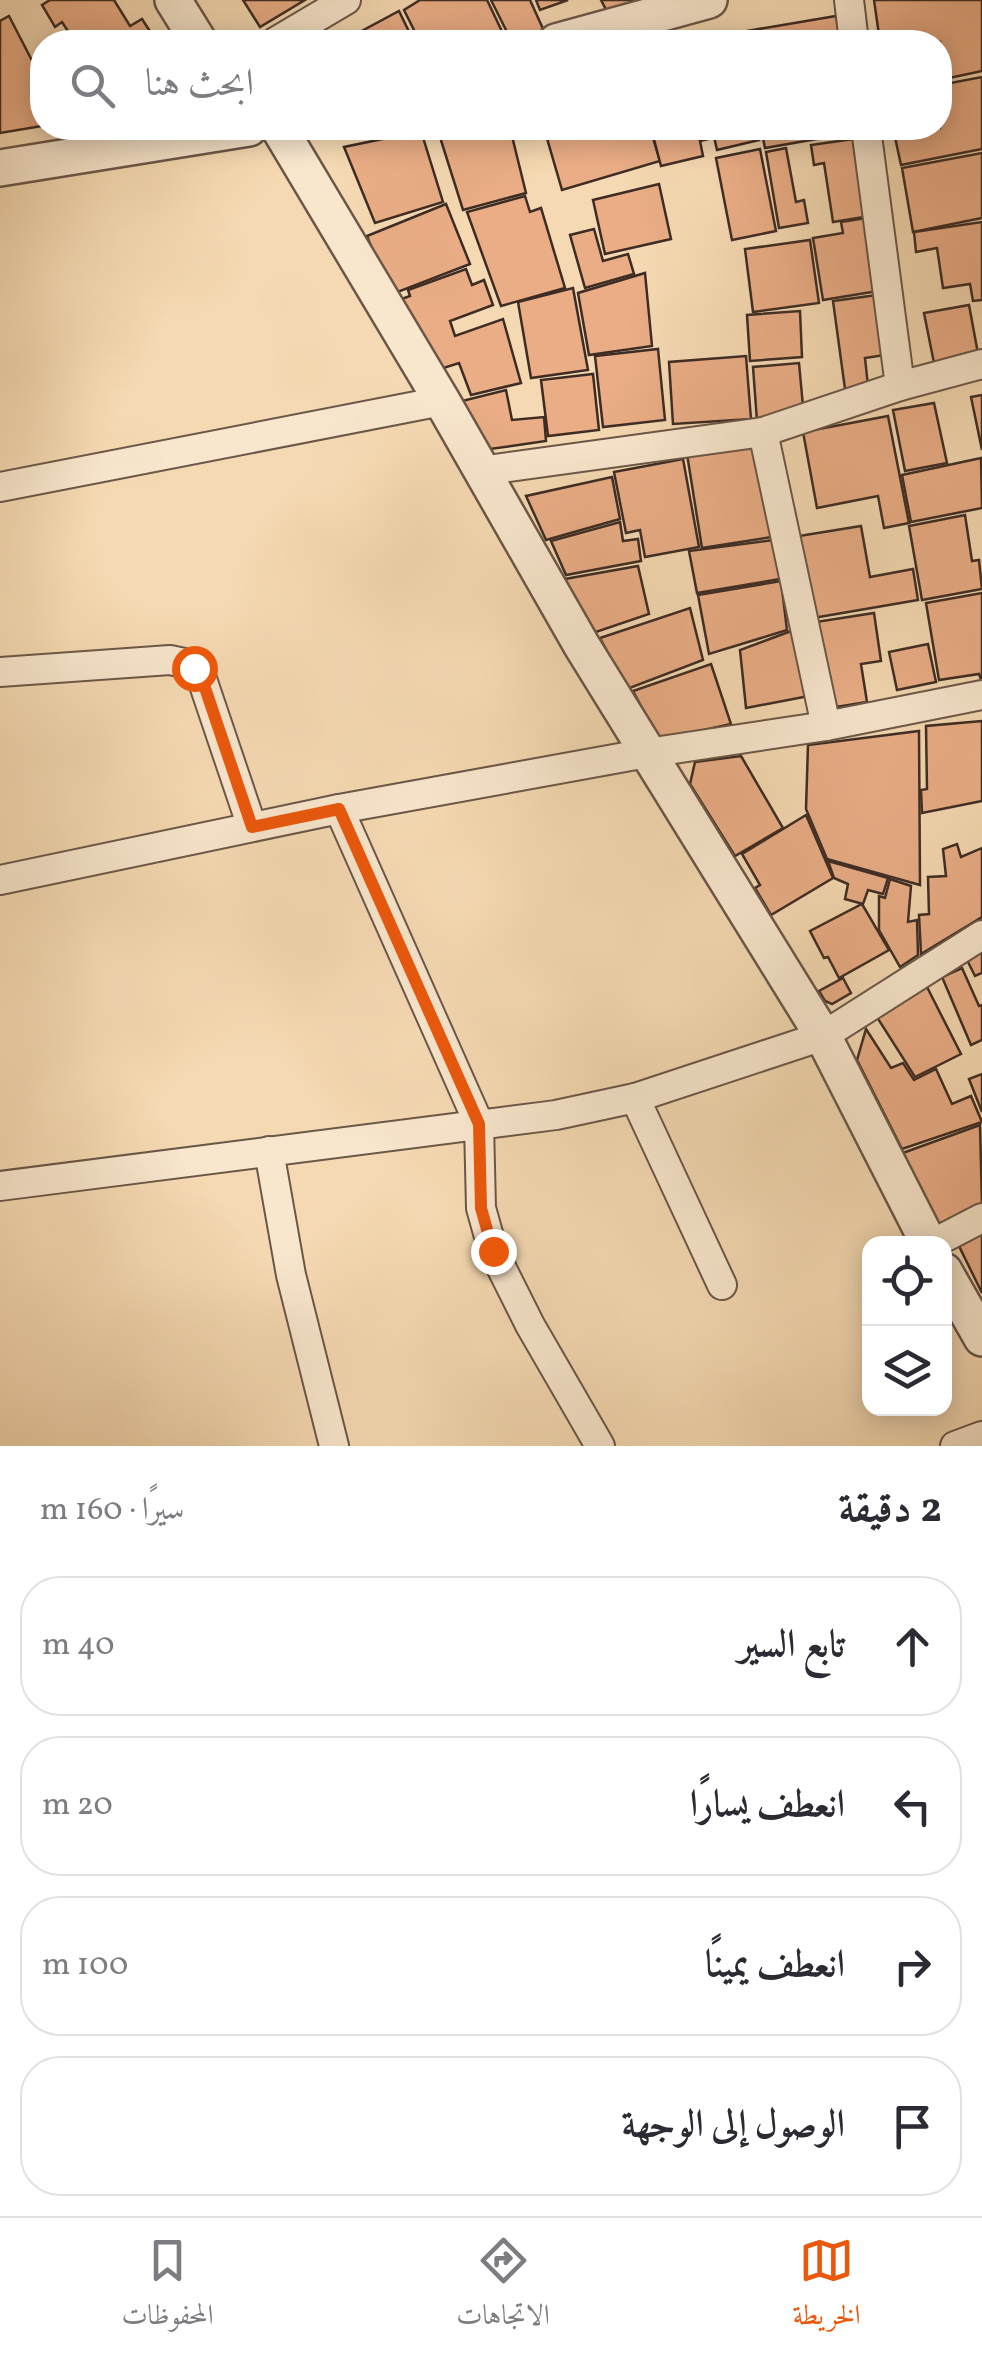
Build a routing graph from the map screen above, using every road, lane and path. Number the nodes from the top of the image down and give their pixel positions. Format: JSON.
{"nodes":[{"id":1,"x":173,"y":0,"type":"edge"},
{"id":2,"x":346,"y":0,"type":"edge"},
{"id":3,"x":709,"y":0,"type":"edge"},
{"id":4,"x":849,"y":0,"type":"edge"},
{"id":5,"x":192,"y":30,"type":"edge"},
{"id":6,"x":295,"y":30,"type":"edge"},
{"id":7,"x":600,"y":30,"type":"edge"},
{"id":8,"x":853,"y":30,"type":"edge"},
{"id":9,"x":172,"y":140,"type":"edge"},
{"id":10,"x":286,"y":140,"type":"edge"},
{"id":11,"x":868,"y":140,"type":"edge"},
{"id":12,"x":0,"y":168,"type":"edge"},
{"id":13,"x":982,"y":364,"type":"edge"},
{"id":14,"x":900,"y":386,"type":"junction"},
{"id":15,"x":442,"y":401,"type":"junction"},
{"id":16,"x":763,"y":432,"type":"junction"},
{"id":17,"x":480,"y":470,"type":"junction"},
{"id":18,"x":0,"y":487,"type":"edge"},
{"id":19,"x":0,"y":672,"type":"edge"},
{"id":20,"x":982,"y":696,"type":"edge"},
{"id":21,"x":826,"y":726,"type":"junction"},
{"id":22,"x":648,"y":752,"type":"junction"},
{"id":23,"x":339,"y":809,"type":"junction"},
{"id":24,"x":252,"y":827,"type":"junction"},
{"id":25,"x":0,"y":880,"type":"edge"},
{"id":26,"x":982,"y":935,"type":"edge"},
{"id":27,"x":823,"y":1036,"type":"junction"},
{"id":28,"x":635,"y":1098,"type":"junction"},
{"id":29,"x":479,"y":1124,"type":"junction"},
{"id":30,"x":269,"y":1151,"type":"junction"},
{"id":31,"x":0,"y":1186,"type":"edge"},
{"id":32,"x":982,"y":1218,"type":"edge"},
{"id":33,"x":926,"y":1236,"type":"edge"},
{"id":34,"x":946,"y":1236,"type":"edge"},
{"id":35,"x":722,"y":1285,"type":"dead end"},
{"id":36,"x":952,"y":1285,"type":"edge"},
{"id":37,"x":982,"y":1338,"type":"edge"},
{"id":38,"x":982,"y":1436,"type":"edge"},
{"id":39,"x":334,"y":1446,"type":"edge"},
{"id":40,"x":600,"y":1446,"type":"edge"},
{"id":41,"x":955,"y":1446,"type":"edge"}],
"edges":[{"from":1,"to":5,"type":"street"},
{"from":2,"to":6,"type":"street"},
{"from":3,"to":7,"type":"street"},
{"from":4,"to":8,"type":"street"},
{"from":9,"to":12,"type":"street"},
{"from":10,"to":15,"type":"street"},
{"from":11,"to":14,"type":"street"},
{"from":13,"to":14,"type":"street"},
{"from":14,"to":16,"type":"street"},
{"from":15,"to":17,"type":"street"},
{"from":15,"to":18,"type":"street"},
{"from":16,"to":17,"type":"street"},
{"from":16,"to":21,"type":"street"},
{"from":17,"to":22,"type":"street"},
{"from":19,"to":24,"type":"street"},
{"from":20,"to":21,"type":"street"},
{"from":21,"to":22,"type":"street"},
{"from":22,"to":23,"type":"street"},
{"from":22,"to":27,"type":"street"},
{"from":23,"to":24,"type":"street"},
{"from":23,"to":29,"type":"street"},
{"from":24,"to":25,"type":"street"},
{"from":26,"to":27,"type":"street"},
{"from":27,"to":28,"type":"street"},
{"from":27,"to":33,"type":"street"},
{"from":28,"to":29,"type":"street"},
{"from":28,"to":35,"type":"street"},
{"from":29,"to":30,"type":"street"},
{"from":29,"to":40,"type":"street"},
{"from":30,"to":31,"type":"street"},
{"from":30,"to":39,"type":"street"},
{"from":32,"to":34,"type":"street"},
{"from":36,"to":37,"type":"street"},
{"from":38,"to":41,"type":"street"}]}
